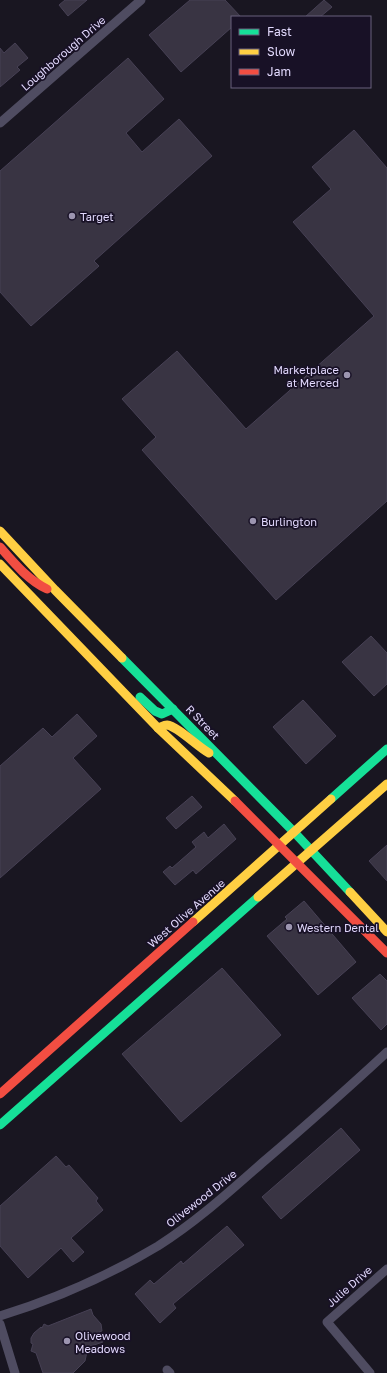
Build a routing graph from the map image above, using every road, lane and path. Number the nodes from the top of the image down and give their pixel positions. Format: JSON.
{"nodes":[{"id":1,"x":141,"y":0,"type":"edge"},
{"id":2,"x":0,"y":123,"type":"edge"},
{"id":3,"x":0,"y":531,"type":"edge"},
{"id":4,"x":0,"y":547,"type":"edge"},
{"id":5,"x":0,"y":564,"type":"edge"},
{"id":6,"x":55,"y":590,"type":"junction"},
{"id":7,"x":90,"y":656,"type":"junction"},
{"id":8,"x":173,"y":709,"type":"junction"},
{"id":9,"x":158,"y":728,"type":"junction"},
{"id":10,"x":387,"y":750,"type":"edge"},
{"id":11,"x":217,"y":754,"type":"junction"},
{"id":12,"x":387,"y":784,"type":"edge"},
{"id":13,"x":294,"y":832,"type":"junction"},
{"id":14,"x":280,"y":845,"type":"junction"},
{"id":15,"x":311,"y":851,"type":"junction"},
{"id":16,"x":298,"y":862,"type":"junction"},
{"id":17,"x":387,"y":932,"type":"edge"},
{"id":18,"x":387,"y":953,"type":"edge"},
{"id":19,"x":387,"y":1052,"type":"edge"},
{"id":20,"x":0,"y":1094,"type":"edge"},
{"id":21,"x":0,"y":1125,"type":"edge"},
{"id":22,"x":387,"y":1269,"type":"edge"},
{"id":23,"x":0,"y":1316,"type":"edge"},
{"id":24,"x":0,"y":1324,"type":"edge"},
{"id":25,"x":15,"y":1373,"type":"edge"},
{"id":26,"x":370,"y":1373,"type":"edge"}],
"edges":[{"from":1,"to":2,"type":"street","name":"Loughborough Drive"},
{"from":3,"to":6,"type":"street","name":"R Street"},
{"from":4,"to":6,"type":"street"},
{"from":5,"to":7,"type":"street"},
{"from":6,"to":8,"type":"street","name":"R Street"},
{"from":7,"to":8,"type":"street"},
{"from":7,"to":9,"type":"street"},
{"from":8,"to":11,"type":"street","name":"R Street"},
{"from":9,"to":11,"type":"street"},
{"from":9,"to":14,"type":"street"},
{"from":10,"to":13,"type":"street","name":"West Olive Avenue"},
{"from":11,"to":13,"type":"street","name":"R Street"},
{"from":12,"to":15,"type":"street"},
{"from":13,"to":14,"type":"street","name":"West Olive Avenue"},
{"from":13,"to":15,"type":"street","name":"R Street"},
{"from":14,"to":16,"type":"street"},
{"from":14,"to":20,"type":"street","name":"West Olive Avenue"},
{"from":15,"to":16,"type":"street"},
{"from":15,"to":17,"type":"street","name":"R Street"},
{"from":16,"to":18,"type":"street"},
{"from":16,"to":21,"type":"street"},
{"from":19,"to":23,"type":"street","name":"Olivewood Drive"},
{"from":22,"to":26,"type":"street","name":"Julie Drive"},
{"from":24,"to":25,"type":"street"}]}
